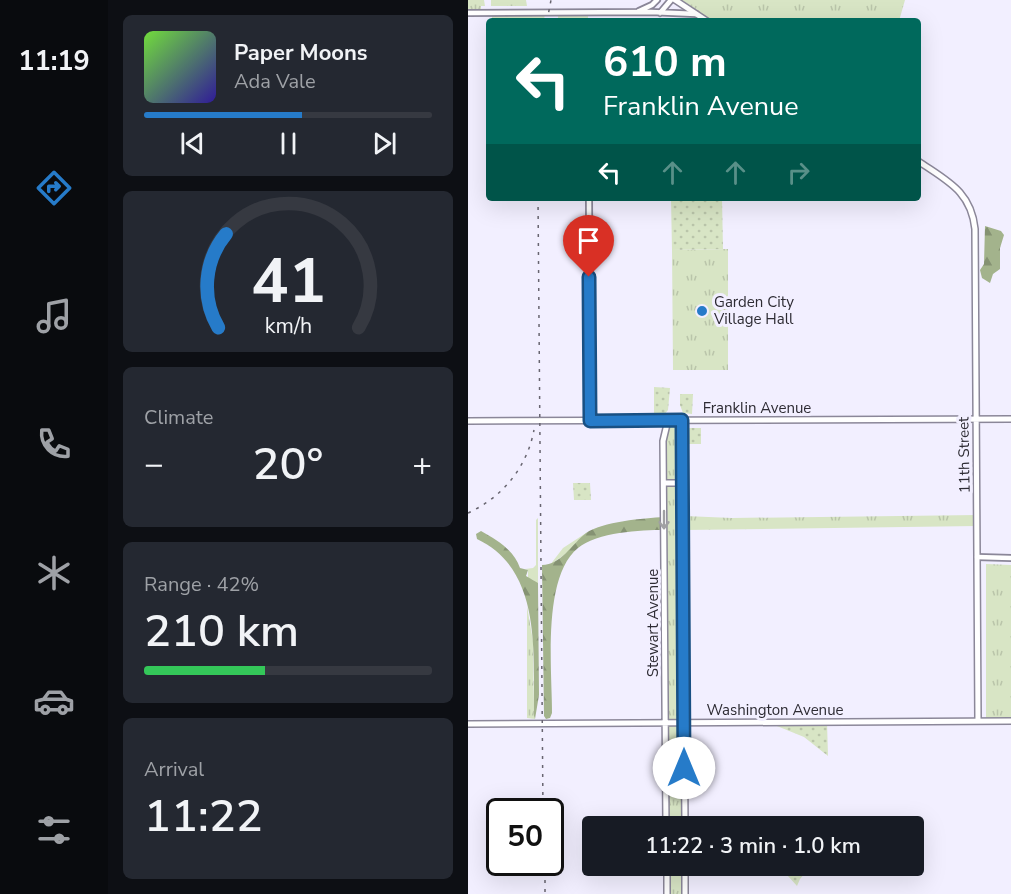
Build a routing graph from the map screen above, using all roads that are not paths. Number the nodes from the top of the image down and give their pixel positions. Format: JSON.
{"nodes":[{"id":1,"x":657,"y":0,"type":"edge"},
{"id":2,"x":673,"y":0,"type":"edge"},
{"id":3,"x":633,"y":12,"type":"junction"},
{"id":4,"x":468,"y":13,"type":"edge"},
{"id":5,"x":660,"y":13,"type":"junction"},
{"id":6,"x":697,"y":14,"type":"junction"},
{"id":7,"x":703,"y":18,"type":"edge"},
{"id":8,"x":921,"y":163,"type":"edge"},
{"id":9,"x":589,"y":201,"type":"edge"},
{"id":10,"x":976,"y":418,"type":"junction"},
{"id":11,"x":1011,"y":418,"type":"edge"},
{"id":12,"x":668,"y":420,"type":"junction"},
{"id":13,"x":682,"y":420,"type":"junction"},
{"id":14,"x":468,"y":421,"type":"edge"},
{"id":15,"x":590,"y":421,"type":"junction"},
{"id":16,"x":664,"y":483,"type":"junction"},
{"id":17,"x":683,"y":483,"type":"junction"},
{"id":18,"x":977,"y":557,"type":"junction"},
{"id":19,"x":1011,"y":558,"type":"edge"},
{"id":20,"x":978,"y":721,"type":"junction"},
{"id":21,"x":1011,"y":721,"type":"edge"},
{"id":22,"x":666,"y":723,"type":"junction"},
{"id":23,"x":684,"y":723,"type":"junction"},
{"id":24,"x":468,"y":724,"type":"edge"},
{"id":25,"x":666,"y":816,"type":"edge"},
{"id":26,"x":685,"y":816,"type":"edge"},
{"id":27,"x":667,"y":876,"type":"edge"},
{"id":28,"x":685,"y":876,"type":"edge"},
{"id":29,"x":667,"y":894,"type":"edge"},
{"id":30,"x":685,"y":894,"type":"edge"}],
"edges":[{"from":1,"to":3,"type":"street"},
{"from":2,"to":5,"type":"street"},
{"from":2,"to":6,"type":"main road"},
{"from":3,"to":4,"type":"street"},
{"from":3,"to":5,"type":"street"},
{"from":5,"to":6,"type":"street"},
{"from":6,"to":7,"type":"main road"},
{"from":8,"to":10,"type":"main road","name":"11th Street"},
{"from":9,"to":15,"type":"street"},
{"from":10,"to":11,"type":"main road","name":"Franklin Avenue"},
{"from":10,"to":13,"type":"main road","name":"Franklin Avenue"},
{"from":10,"to":18,"type":"main road","name":"11th Street"},
{"from":12,"to":13,"type":"main road","name":"Franklin Avenue"},
{"from":12,"to":15,"type":"main road","name":"Franklin Avenue"},
{"from":12,"to":16,"type":"main road","name":"Stewart Avenue"},
{"from":13,"to":17,"type":"main road","name":"Stewart Avenue"},
{"from":14,"to":15,"type":"main road","name":"Franklin Avenue"},
{"from":16,"to":17,"type":"main road"},
{"from":16,"to":22,"type":"main road","name":"Stewart Avenue","one_way":true},
{"from":17,"to":23,"type":"main road","name":"Stewart Avenue"},
{"from":18,"to":19,"type":"street"},
{"from":18,"to":20,"type":"main road","name":"11th Street"},
{"from":20,"to":21,"type":"main road","name":"Washington Avenue"},
{"from":20,"to":23,"type":"main road","name":"Washington Avenue"},
{"from":22,"to":23,"type":"main road","name":"Washington Avenue"},
{"from":22,"to":24,"type":"main road","name":"Washington Avenue"},
{"from":22,"to":25,"type":"main road","name":"Stewart Avenue"},
{"from":23,"to":26,"type":"main road","name":"Stewart Avenue"},
{"from":27,"to":29,"type":"main road"},
{"from":28,"to":30,"type":"main road"}]}
